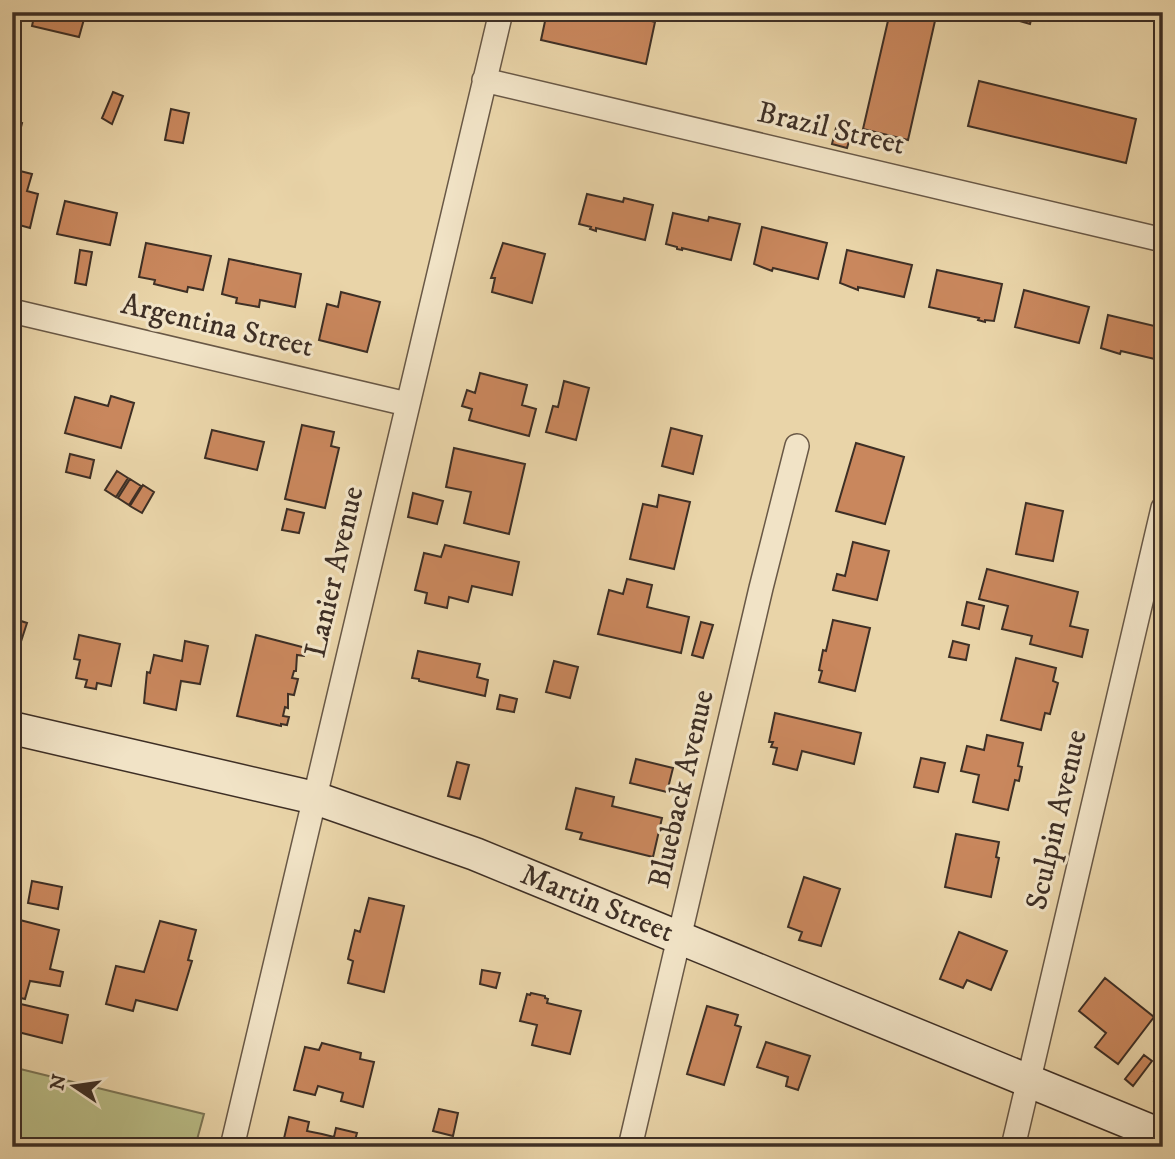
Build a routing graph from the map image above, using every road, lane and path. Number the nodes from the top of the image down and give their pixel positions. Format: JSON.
{"nodes":[{"id":1,"x":495,"y":13,"type":"edge"},
{"id":2,"x":484,"y":80,"type":"junction"},
{"id":3,"x":1163,"y":240,"type":"edge"},
{"id":4,"x":12,"y":311,"type":"edge"},
{"id":5,"x":407,"y":404,"type":"junction"},
{"id":6,"x":797,"y":446,"type":"dead end"},
{"id":7,"x":1163,"y":508,"type":"edge"},
{"id":8,"x":12,"y":728,"type":"edge"},
{"id":9,"x":315,"y":797,"type":"junction"},
{"id":10,"x":679,"y":938,"type":"junction"},
{"id":11,"x":1029,"y":1080,"type":"junction"},
{"id":12,"x":1163,"y":1136,"type":"edge"},
{"id":13,"x":232,"y":1147,"type":"edge"},
{"id":14,"x":630,"y":1147,"type":"edge"},
{"id":15,"x":1013,"y":1147,"type":"edge"}],
"edges":[{"from":1,"to":2,"type":"street","name":"Lanier Avenue"},
{"from":2,"to":3,"type":"street","name":"Brazil Street"},
{"from":2,"to":5,"type":"street","name":"Lanier Avenue"},
{"from":4,"to":5,"type":"street","name":"Argentina Street"},
{"from":5,"to":9,"type":"street","name":"Lanier Avenue"},
{"from":6,"to":10,"type":"street","name":"Blueback Avenue"},
{"from":7,"to":11,"type":"street","name":"Sculpin Avenue"},
{"from":8,"to":9,"type":"street","name":"Martin Street"},
{"from":9,"to":10,"type":"street","name":"Martin Street"},
{"from":9,"to":13,"type":"street","name":"Lanier Avenue"},
{"from":10,"to":11,"type":"street","name":"Martin Street"},
{"from":10,"to":14,"type":"street","name":"Blueback Avenue"},
{"from":11,"to":12,"type":"street","name":"Martin Street"},
{"from":11,"to":15,"type":"street","name":"Sculpin Avenue"}]}
